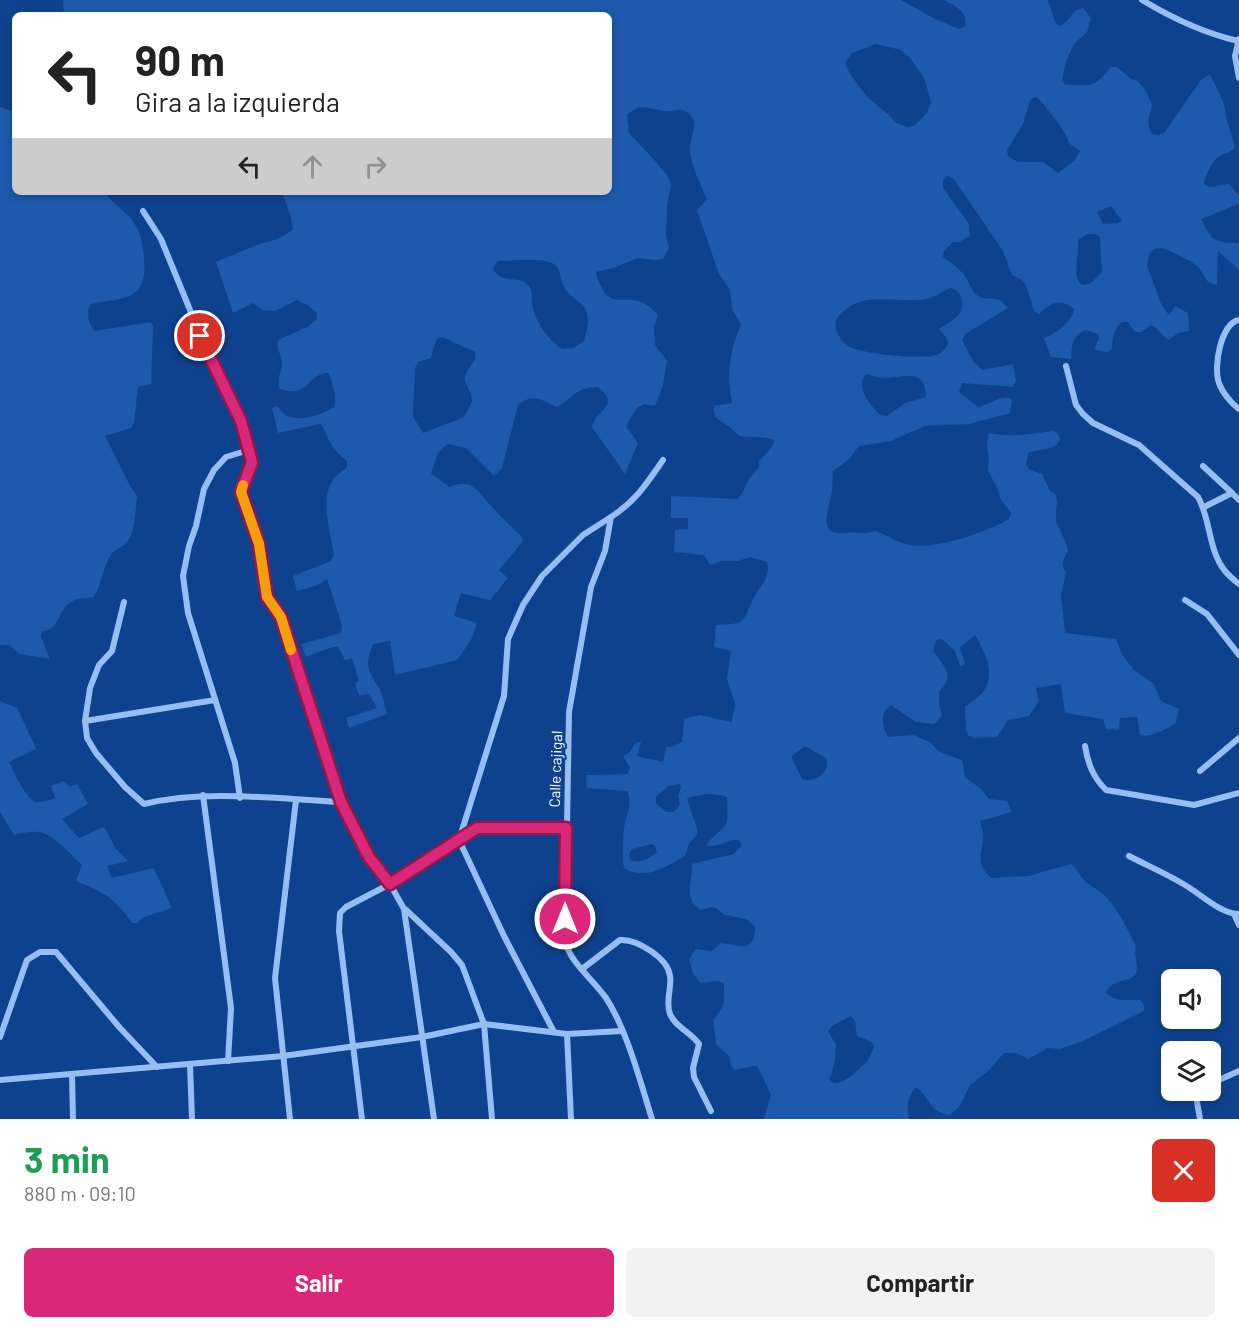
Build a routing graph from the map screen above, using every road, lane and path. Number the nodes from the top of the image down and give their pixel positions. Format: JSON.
{"nodes":[{"id":1,"x":1142,"y":0,"type":"edge"},
{"id":2,"x":1238,"y":40,"type":"edge"},
{"id":3,"x":1239,"y":78,"type":"edge"},
{"id":4,"x":143,"y":211,"type":"dead end"},
{"id":5,"x":1239,"y":320,"type":"edge"},
{"id":6,"x":1066,"y":366,"type":"dead end"},
{"id":7,"x":1239,"y":409,"type":"edge"},
{"id":8,"x":249,"y":450,"type":"junction"},
{"id":9,"x":663,"y":460,"type":"dead end"},
{"id":10,"x":1203,"y":466,"type":"dead end"},
{"id":11,"x":1232,"y":493,"type":"junction"},
{"id":12,"x":1239,"y":500,"type":"edge"},
{"id":13,"x":1203,"y":507,"type":"junction"},
{"id":14,"x":611,"y":517,"type":"junction"},
{"id":15,"x":1239,"y":584,"type":"edge"},
{"id":16,"x":1185,"y":600,"type":"dead end"},
{"id":17,"x":124,"y":602,"type":"dead end"},
{"id":18,"x":1239,"y":655,"type":"edge"},
{"id":19,"x":215,"y":700,"type":"junction"},
{"id":20,"x":86,"y":721,"type":"junction"},
{"id":21,"x":1239,"y":738,"type":"edge"},
{"id":22,"x":1084,"y":746,"type":"dead end"},
{"id":23,"x":1200,"y":771,"type":"dead end"},
{"id":24,"x":1239,"y":793,"type":"edge"},
{"id":25,"x":203,"y":795,"type":"junction"},
{"id":26,"x":240,"y":798,"type":"junction"},
{"id":27,"x":296,"y":800,"type":"junction"},
{"id":28,"x":341,"y":802,"type":"junction"},
{"id":29,"x":566,"y":828,"type":"junction"},
{"id":30,"x":459,"y":840,"type":"junction"},
{"id":31,"x":1129,"y":856,"type":"dead end"},
{"id":32,"x":390,"y":884,"type":"junction"},
{"id":33,"x":404,"y":909,"type":"junction"},
{"id":34,"x":1237,"y":914,"type":"edge"},
{"id":35,"x":1239,"y":925,"type":"edge"},
{"id":36,"x":582,"y":969,"type":"junction"},
{"id":37,"x":484,"y":1024,"type":"junction"},
{"id":38,"x":2,"y":1025,"type":"edge"},
{"id":39,"x":554,"y":1032,"type":"junction"},
{"id":40,"x":622,"y":1032,"type":"junction"},
{"id":41,"x":567,"y":1034,"type":"junction"},
{"id":42,"x":0,"y":1037,"type":"edge"},
{"id":43,"x":422,"y":1037,"type":"junction"},
{"id":44,"x":353,"y":1047,"type":"junction"},
{"id":45,"x":283,"y":1056,"type":"junction"},
{"id":46,"x":228,"y":1061,"type":"junction"},
{"id":47,"x":190,"y":1064,"type":"junction"},
{"id":48,"x":158,"y":1067,"type":"junction"},
{"id":49,"x":1239,"y":1071,"type":"edge"},
{"id":50,"x":72,"y":1075,"type":"junction"},
{"id":51,"x":1221,"y":1079,"type":"edge"},
{"id":52,"x":0,"y":1080,"type":"edge"},
{"id":53,"x":1197,"y":1101,"type":"edge"},
{"id":54,"x":711,"y":1111,"type":"dead end"},
{"id":55,"x":73,"y":1119,"type":"edge"},
{"id":56,"x":192,"y":1119,"type":"edge"},
{"id":57,"x":290,"y":1119,"type":"edge"},
{"id":58,"x":362,"y":1119,"type":"edge"},
{"id":59,"x":434,"y":1119,"type":"edge"},
{"id":60,"x":492,"y":1119,"type":"edge"},
{"id":61,"x":571,"y":1119,"type":"edge"},
{"id":62,"x":652,"y":1119,"type":"edge"},
{"id":63,"x":1200,"y":1119,"type":"edge"}],
"edges":[{"from":1,"to":2,"type":"street"},
{"from":2,"to":3,"type":"street"},
{"from":4,"to":8,"type":"street"},
{"from":5,"to":7,"type":"street"},
{"from":6,"to":13,"type":"street"},
{"from":8,"to":19,"type":"street"},
{"from":8,"to":28,"type":"street"},
{"from":9,"to":14,"type":"street"},
{"from":10,"to":11,"type":"street"},
{"from":11,"to":12,"type":"street"},
{"from":11,"to":13,"type":"street"},
{"from":13,"to":15,"type":"street"},
{"from":14,"to":29,"type":"street","name":"Calle cajigal"},
{"from":14,"to":30,"type":"street"},
{"from":16,"to":18,"type":"street"},
{"from":17,"to":20,"type":"street"},
{"from":19,"to":20,"type":"street"},
{"from":19,"to":26,"type":"street"},
{"from":20,"to":25,"type":"street"},
{"from":21,"to":23,"type":"street"},
{"from":22,"to":24,"type":"street"},
{"from":25,"to":26,"type":"street"},
{"from":25,"to":46,"type":"street"},
{"from":26,"to":27,"type":"street"},
{"from":27,"to":28,"type":"street"},
{"from":27,"to":45,"type":"street"},
{"from":28,"to":32,"type":"street"},
{"from":29,"to":30,"type":"street"},
{"from":29,"to":36,"type":"street","name":"Calle cajigal"},
{"from":30,"to":32,"type":"street"},
{"from":30,"to":39,"type":"street"},
{"from":31,"to":34,"type":"street"},
{"from":32,"to":33,"type":"street"},
{"from":32,"to":44,"type":"street"},
{"from":33,"to":37,"type":"street"},
{"from":33,"to":43,"type":"street"},
{"from":34,"to":35,"type":"street"},
{"from":36,"to":40,"type":"street","name":"Calle cajigal"},
{"from":36,"to":54,"type":"street"},
{"from":37,"to":39,"type":"street"},
{"from":37,"to":43,"type":"street"},
{"from":37,"to":60,"type":"street"},
{"from":38,"to":42,"type":"street"},
{"from":38,"to":48,"type":"street"},
{"from":39,"to":41,"type":"street"},
{"from":40,"to":41,"type":"street"},
{"from":40,"to":62,"type":"street","name":"Calle cajigal"},
{"from":41,"to":61,"type":"street"},
{"from":43,"to":44,"type":"street"},
{"from":43,"to":59,"type":"street"},
{"from":44,"to":45,"type":"street"},
{"from":44,"to":58,"type":"street"},
{"from":45,"to":46,"type":"street"},
{"from":45,"to":57,"type":"street"},
{"from":46,"to":47,"type":"street"},
{"from":47,"to":48,"type":"street"},
{"from":47,"to":56,"type":"street"},
{"from":48,"to":50,"type":"street"},
{"from":49,"to":51,"type":"street"},
{"from":50,"to":52,"type":"street"},
{"from":50,"to":55,"type":"street"},
{"from":53,"to":63,"type":"street"}]}
